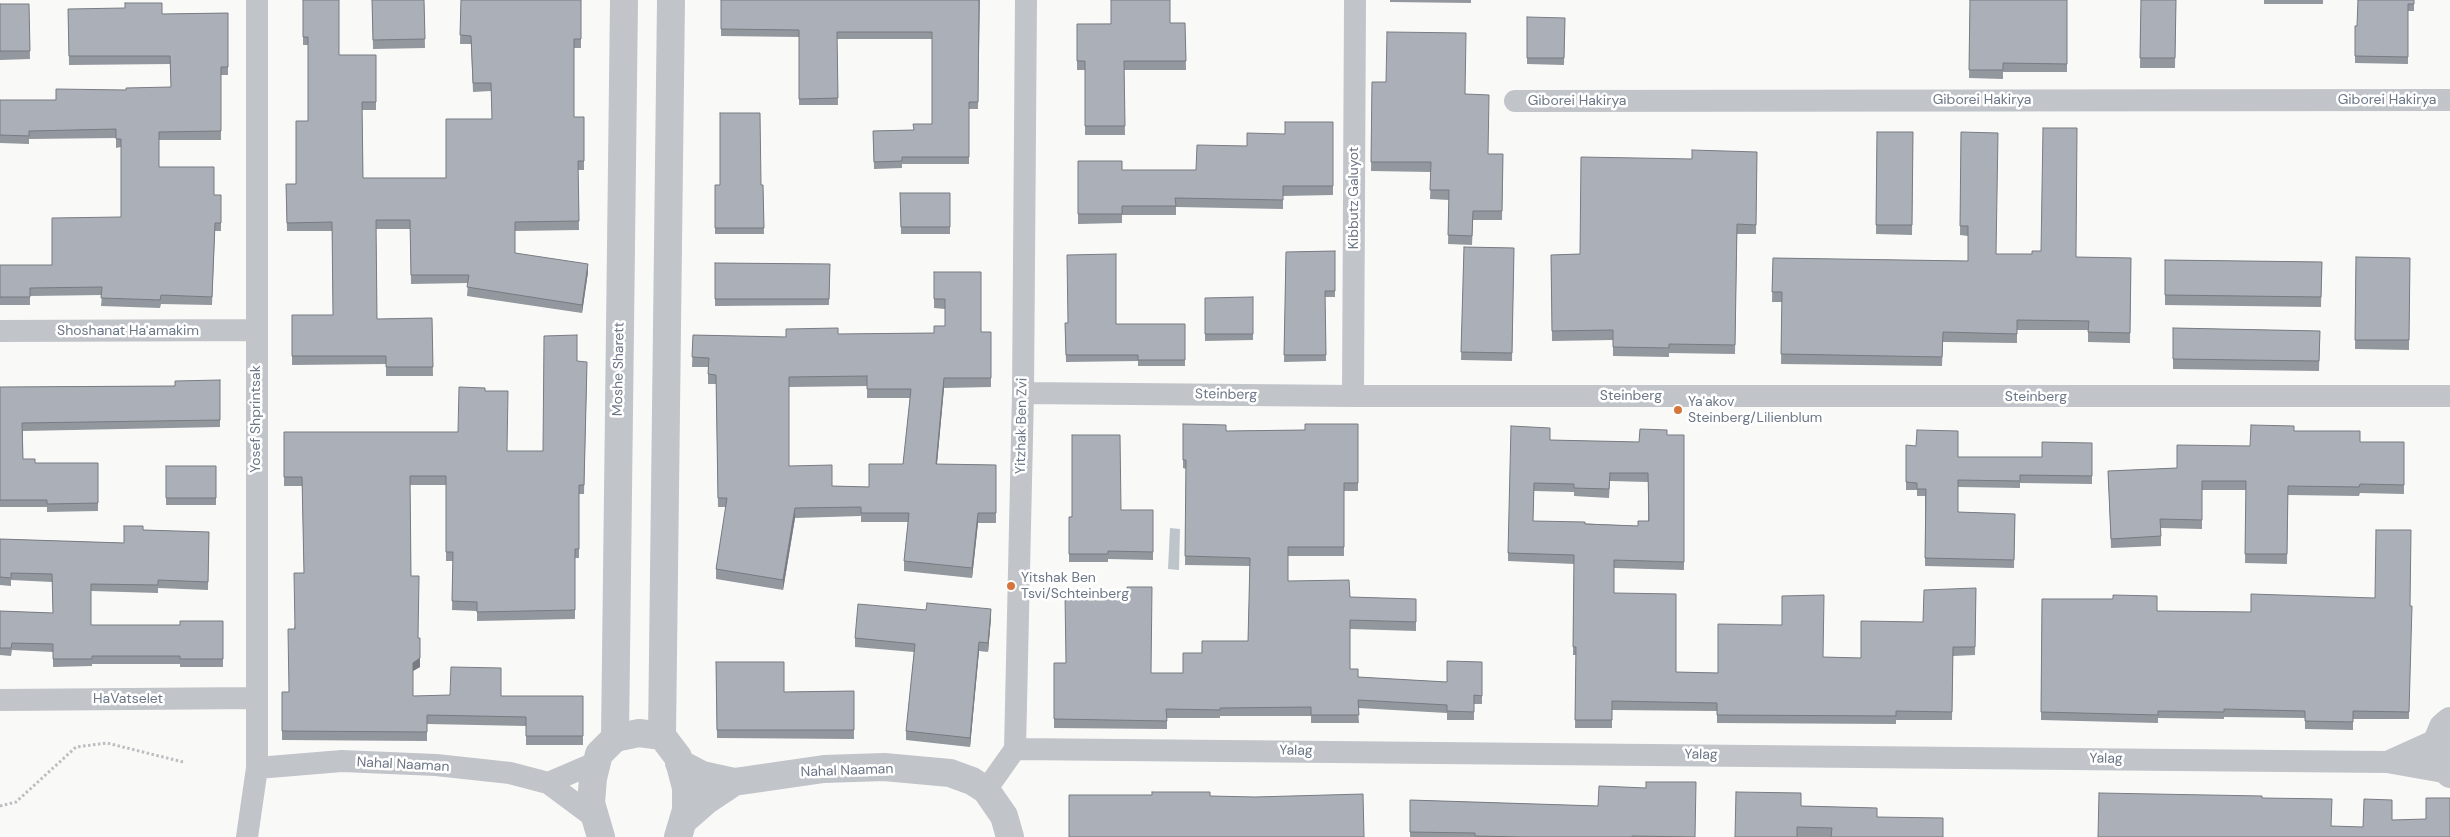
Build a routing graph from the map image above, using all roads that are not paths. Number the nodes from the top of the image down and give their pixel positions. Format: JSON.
{"nodes":[{"id":1,"x":256,"y":0,"type":"edge"},
{"id":2,"x":624,"y":0,"type":"edge"},
{"id":3,"x":671,"y":0,"type":"edge"},
{"id":4,"x":1026,"y":0,"type":"edge"},
{"id":5,"x":1356,"y":0,"type":"edge"},
{"id":6,"x":2450,"y":100,"type":"edge"},
{"id":7,"x":1515,"y":101,"type":"dead end"},
{"id":8,"x":256,"y":330,"type":"junction"},
{"id":9,"x":0,"y":331,"type":"edge"},
{"id":10,"x":1023,"y":393,"type":"junction"},
{"id":11,"x":1353,"y":396,"type":"junction"},
{"id":12,"x":2450,"y":396,"type":"edge"},
{"id":13,"x":256,"y":698,"type":"junction"},
{"id":14,"x":0,"y":700,"type":"edge"},
{"id":15,"x":2444,"y":730,"type":"edge"},
{"id":16,"x":662,"y":736,"type":"junction"},
{"id":17,"x":615,"y":738,"type":"junction"},
{"id":18,"x":1015,"y":749,"type":"junction"},
{"id":19,"x":597,"y":762,"type":"junction"},
{"id":20,"x":2387,"y":762,"type":"junction"},
{"id":21,"x":680,"y":763,"type":"junction"},
{"id":22,"x":257,"y":768,"type":"junction"},
{"id":23,"x":2450,"y":773,"type":"edge"},
{"id":24,"x":734,"y":782,"type":"junction"},
{"id":25,"x":548,"y":783,"type":"junction"},
{"id":26,"x":986,"y":790,"type":"junction"},
{"id":27,"x":598,"y":827,"type":"edge"},
{"id":28,"x":680,"y":829,"type":"edge"},
{"id":29,"x":247,"y":837,"type":"edge"},
{"id":30,"x":1010,"y":837,"type":"edge"}],
"edges":[{"from":1,"to":8,"type":"street","name":"Yosef Shprintsak"},
{"from":2,"to":17,"type":"street","name":"Moshe Sharett"},
{"from":3,"to":16,"type":"street"},
{"from":4,"to":10,"type":"street","name":"Yitzhak Ben Zvi"},
{"from":5,"to":11,"type":"street","name":"Kibbutz Galuyot"},
{"from":6,"to":7,"type":"street","name":"Giborei Hakirya"},
{"from":8,"to":9,"type":"street","name":"Shoshanat Ha'amakim"},
{"from":8,"to":13,"type":"street","name":"Yosef Shprintsak"},
{"from":10,"to":11,"type":"street","name":"Steinberg"},
{"from":10,"to":18,"type":"street","name":"Yitzhak Ben Zvi"},
{"from":11,"to":12,"type":"street","name":"Steinberg"},
{"from":13,"to":14,"type":"street","name":"HaVatselet"},
{"from":13,"to":22,"type":"street","name":"Yosef Shprintsak"},
{"from":15,"to":20,"type":"street","name":"Yalag"},
{"from":15,"to":23,"type":"street"},
{"from":16,"to":17,"type":"street"},
{"from":16,"to":21,"type":"street"},
{"from":17,"to":19,"type":"street"},
{"from":18,"to":20,"type":"street","name":"Yalag"},
{"from":18,"to":26,"type":"street"},
{"from":19,"to":25,"type":"street"},
{"from":19,"to":27,"type":"street"},
{"from":20,"to":23,"type":"street","name":"Yalag"},
{"from":21,"to":24,"type":"street","name":"Nahal Naaman"},
{"from":21,"to":28,"type":"street"},
{"from":22,"to":25,"type":"street","name":"Nahal Naaman"},
{"from":22,"to":29,"type":"street","name":"Yosef Shprintsak"},
{"from":24,"to":26,"type":"street","name":"Nahal Naaman"},
{"from":24,"to":28,"type":"street","name":"Nahal Naaman"},
{"from":25,"to":27,"type":"street","name":"Nahal Naaman"},
{"from":26,"to":30,"type":"street"}]}
